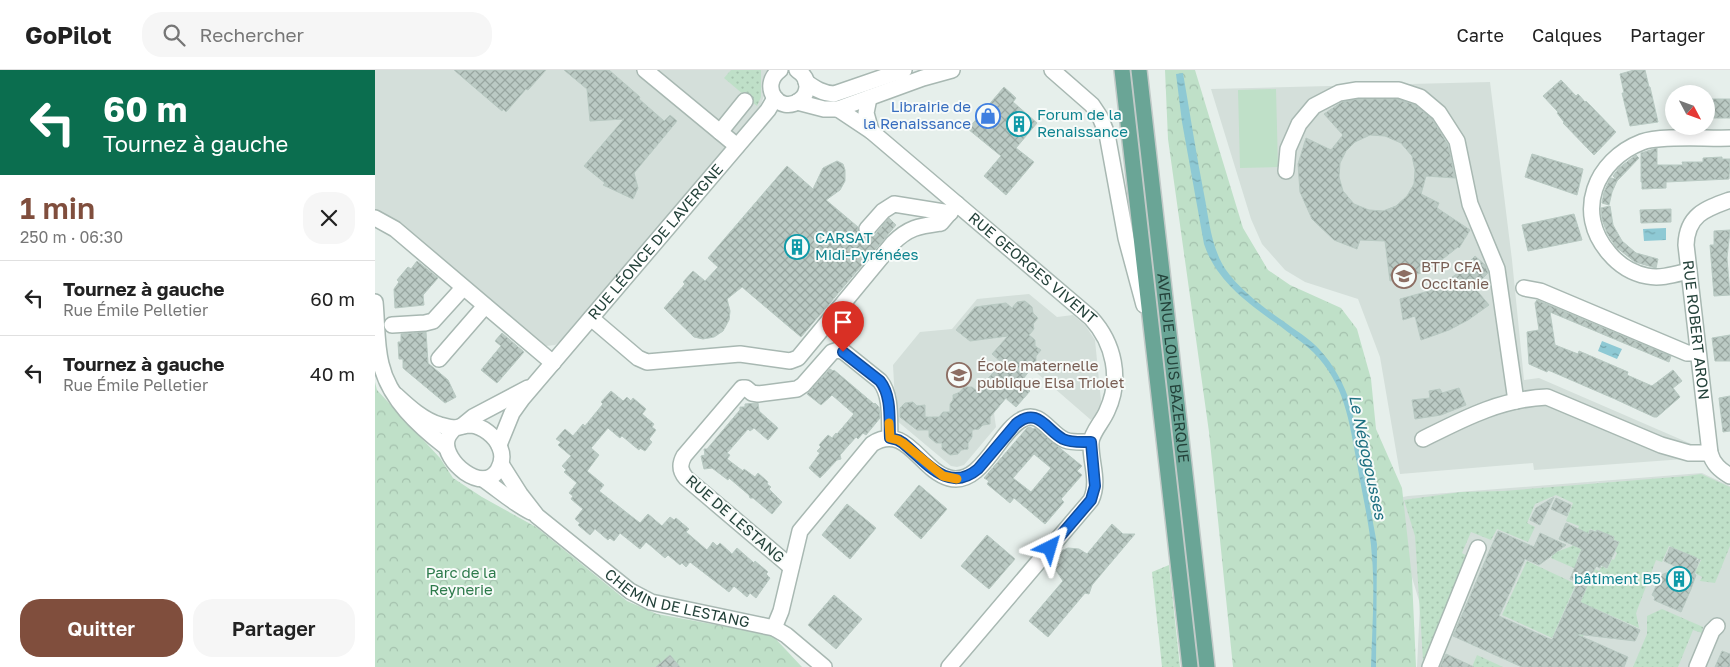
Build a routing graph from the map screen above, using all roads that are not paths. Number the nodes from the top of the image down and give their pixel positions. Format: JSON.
{"nodes":[{"id":1,"x":645,"y":70,"type":"edge"},
{"id":2,"x":904,"y":70,"type":"edge"},
{"id":3,"x":952,"y":70,"type":"edge"},
{"id":4,"x":1052,"y":70,"type":"edge"},
{"id":5,"x":1122,"y":70,"type":"edge"},
{"id":6,"x":1139,"y":70,"type":"edge"},
{"id":7,"x":778,"y":71,"type":"edge"},
{"id":8,"x":802,"y":76,"type":"edge"},
{"id":9,"x":842,"y":92,"type":"junction"},
{"id":10,"x":775,"y":98,"type":"junction"},
{"id":11,"x":745,"y":101,"type":"dead end"},
{"id":12,"x":797,"y":102,"type":"junction"},
{"id":13,"x":863,"y":105,"type":"junction"},
{"id":14,"x":838,"y":109,"type":"junction"},
{"id":15,"x":871,"y":131,"type":"junction"},
{"id":16,"x":720,"y":132,"type":"junction"},
{"id":17,"x":1730,"y":138,"type":"edge"},
{"id":18,"x":737,"y":146,"type":"junction"},
{"id":19,"x":1285,"y":171,"type":"dead end"},
{"id":20,"x":1730,"y":200,"type":"edge"},
{"id":21,"x":953,"y":208,"type":"junction"},
{"id":22,"x":375,"y":218,"type":"edge"},
{"id":23,"x":867,"y":229,"type":"dead end"},
{"id":24,"x":1689,"y":271,"type":"junction"},
{"id":25,"x":463,"y":288,"type":"junction"},
{"id":26,"x":1525,"y":288,"type":"dead end"},
{"id":27,"x":375,"y":302,"type":"edge"},
{"id":28,"x":485,"y":306,"type":"junction"},
{"id":29,"x":591,"y":318,"type":"junction"},
{"id":30,"x":392,"y":325,"type":"dead end"},
{"id":31,"x":1153,"y":339,"type":"junction"},
{"id":32,"x":1698,"y":353,"type":"junction"},
{"id":33,"x":439,"y":359,"type":"dead end"},
{"id":34,"x":553,"y":363,"type":"junction"},
{"id":35,"x":535,"y":384,"type":"junction"},
{"id":36,"x":396,"y":395,"type":"junction"},
{"id":37,"x":1516,"y":400,"type":"junction"},
{"id":38,"x":459,"y":427,"type":"junction"},
{"id":39,"x":890,"y":438,"type":"junction"},
{"id":40,"x":1423,"y":439,"type":"dead end"},
{"id":41,"x":1091,"y":442,"type":"junction"},
{"id":42,"x":499,"y":445,"type":"junction"},
{"id":43,"x":447,"y":447,"type":"junction"},
{"id":44,"x":1710,"y":452,"type":"junction"},
{"id":45,"x":501,"y":464,"type":"junction"},
{"id":46,"x":1730,"y":476,"type":"edge"},
{"id":47,"x":483,"y":480,"type":"junction"},
{"id":48,"x":537,"y":516,"type":"junction"},
{"id":49,"x":1478,"y":548,"type":"dead end"},
{"id":50,"x":791,"y":567,"type":"junction"},
{"id":51,"x":1717,"y":626,"type":"dead end"},
{"id":52,"x":774,"y":628,"type":"junction"},
{"id":53,"x":824,"y":667,"type":"edge"},
{"id":54,"x":949,"y":667,"type":"edge"},
{"id":55,"x":1190,"y":667,"type":"edge"},
{"id":56,"x":1207,"y":667,"type":"edge"},
{"id":57,"x":1430,"y":667,"type":"edge"},
{"id":58,"x":1697,"y":667,"type":"edge"}],
"edges":[{"from":1,"to":16,"type":"street"},
{"from":2,"to":9,"type":"street"},
{"from":3,"to":13,"type":"street"},
{"from":4,"to":31,"type":"street"},
{"from":5,"to":31,"type":"main road","name":"AVENUE LOUIS BAZERQUE"},
{"from":6,"to":56,"type":"main road","name":"AVENUE LOUIS BAZERQUE"},
{"from":7,"to":10,"type":"street"},
{"from":8,"to":9,"type":"street"},
{"from":8,"to":12,"type":"street"},
{"from":9,"to":13,"type":"street"},
{"from":10,"to":12,"type":"street"},
{"from":10,"to":18,"type":"street","name":"RUE LÉONCE DE LAVERGNE"},
{"from":11,"to":16,"type":"street"},
{"from":12,"to":14,"type":"street"},
{"from":13,"to":14,"type":"street"},
{"from":13,"to":15,"type":"street"},
{"from":14,"to":15,"type":"street","name":"RUE GEORGES VIVENT"},
{"from":15,"to":21,"type":"street","name":"RUE GEORGES VIVENT"},
{"from":16,"to":18,"type":"street"},
{"from":17,"to":24,"type":"street"},
{"from":18,"to":29,"type":"street","name":"RUE LÉONCE DE LAVERGNE"},
{"from":19,"to":37,"type":"street"},
{"from":20,"to":24,"type":"street","name":"RUE ROBERT ARON"},
{"from":21,"to":23,"type":"street"},
{"from":21,"to":29,"type":"street"},
{"from":21,"to":41,"type":"street","name":"RUE GEORGES VIVENT"},
{"from":22,"to":25,"type":"street"},
{"from":24,"to":32,"type":"street","name":"RUE ROBERT ARON"},
{"from":25,"to":28,"type":"street"},
{"from":25,"to":30,"type":"street"},
{"from":26,"to":32,"type":"street"},
{"from":27,"to":36,"type":"street","name":"CHEMIN DE LESTANG"},
{"from":28,"to":33,"type":"street"},
{"from":28,"to":34,"type":"street"},
{"from":29,"to":34,"type":"street","name":"RUE LÉONCE DE LAVERGNE"},
{"from":31,"to":55,"type":"main road","name":"AVENUE LOUIS BAZERQUE"},
{"from":32,"to":44,"type":"street","name":"RUE ROBERT ARON"},
{"from":34,"to":35,"type":"street","name":"RUE LÉONCE DE LAVERGNE"},
{"from":35,"to":38,"type":"street","name":"RUE LÉONCE DE LAVERGNE"},
{"from":35,"to":42,"type":"street","name":"RUE LÉONCE DE LAVERGNE"},
{"from":36,"to":38,"type":"street","name":"CHEMIN DE LESTANG"},
{"from":36,"to":43,"type":"street","name":"CHEMIN DE LESTANG"},
{"from":37,"to":40,"type":"street"},
{"from":37,"to":44,"type":"street"},
{"from":38,"to":42,"type":"street","name":"CHEMIN DE LESTANG"},
{"from":38,"to":43,"type":"street"},
{"from":39,"to":41,"type":"street"},
{"from":39,"to":50,"type":"street"},
{"from":39,"to":50,"type":"street","name":"RUE DE LESTANG"},
{"from":41,"to":54,"type":"street"},
{"from":42,"to":45,"type":"street","name":"CHEMIN DE LESTANG"},
{"from":43,"to":47,"type":"street","name":"CHEMIN DE LESTANG"},
{"from":44,"to":46,"type":"street","name":"RUE ROBERT ARON"},
{"from":45,"to":47,"type":"street"},
{"from":45,"to":48,"type":"street","name":"CHEMIN DE LESTANG"},
{"from":47,"to":48,"type":"street","name":"CHEMIN DE LESTANG"},
{"from":48,"to":52,"type":"street","name":"CHEMIN DE LESTANG"},
{"from":49,"to":57,"type":"street"},
{"from":50,"to":52,"type":"street"},
{"from":51,"to":58,"type":"street"},
{"from":52,"to":53,"type":"street","name":"CHEMIN DE LESTANG"}]}
